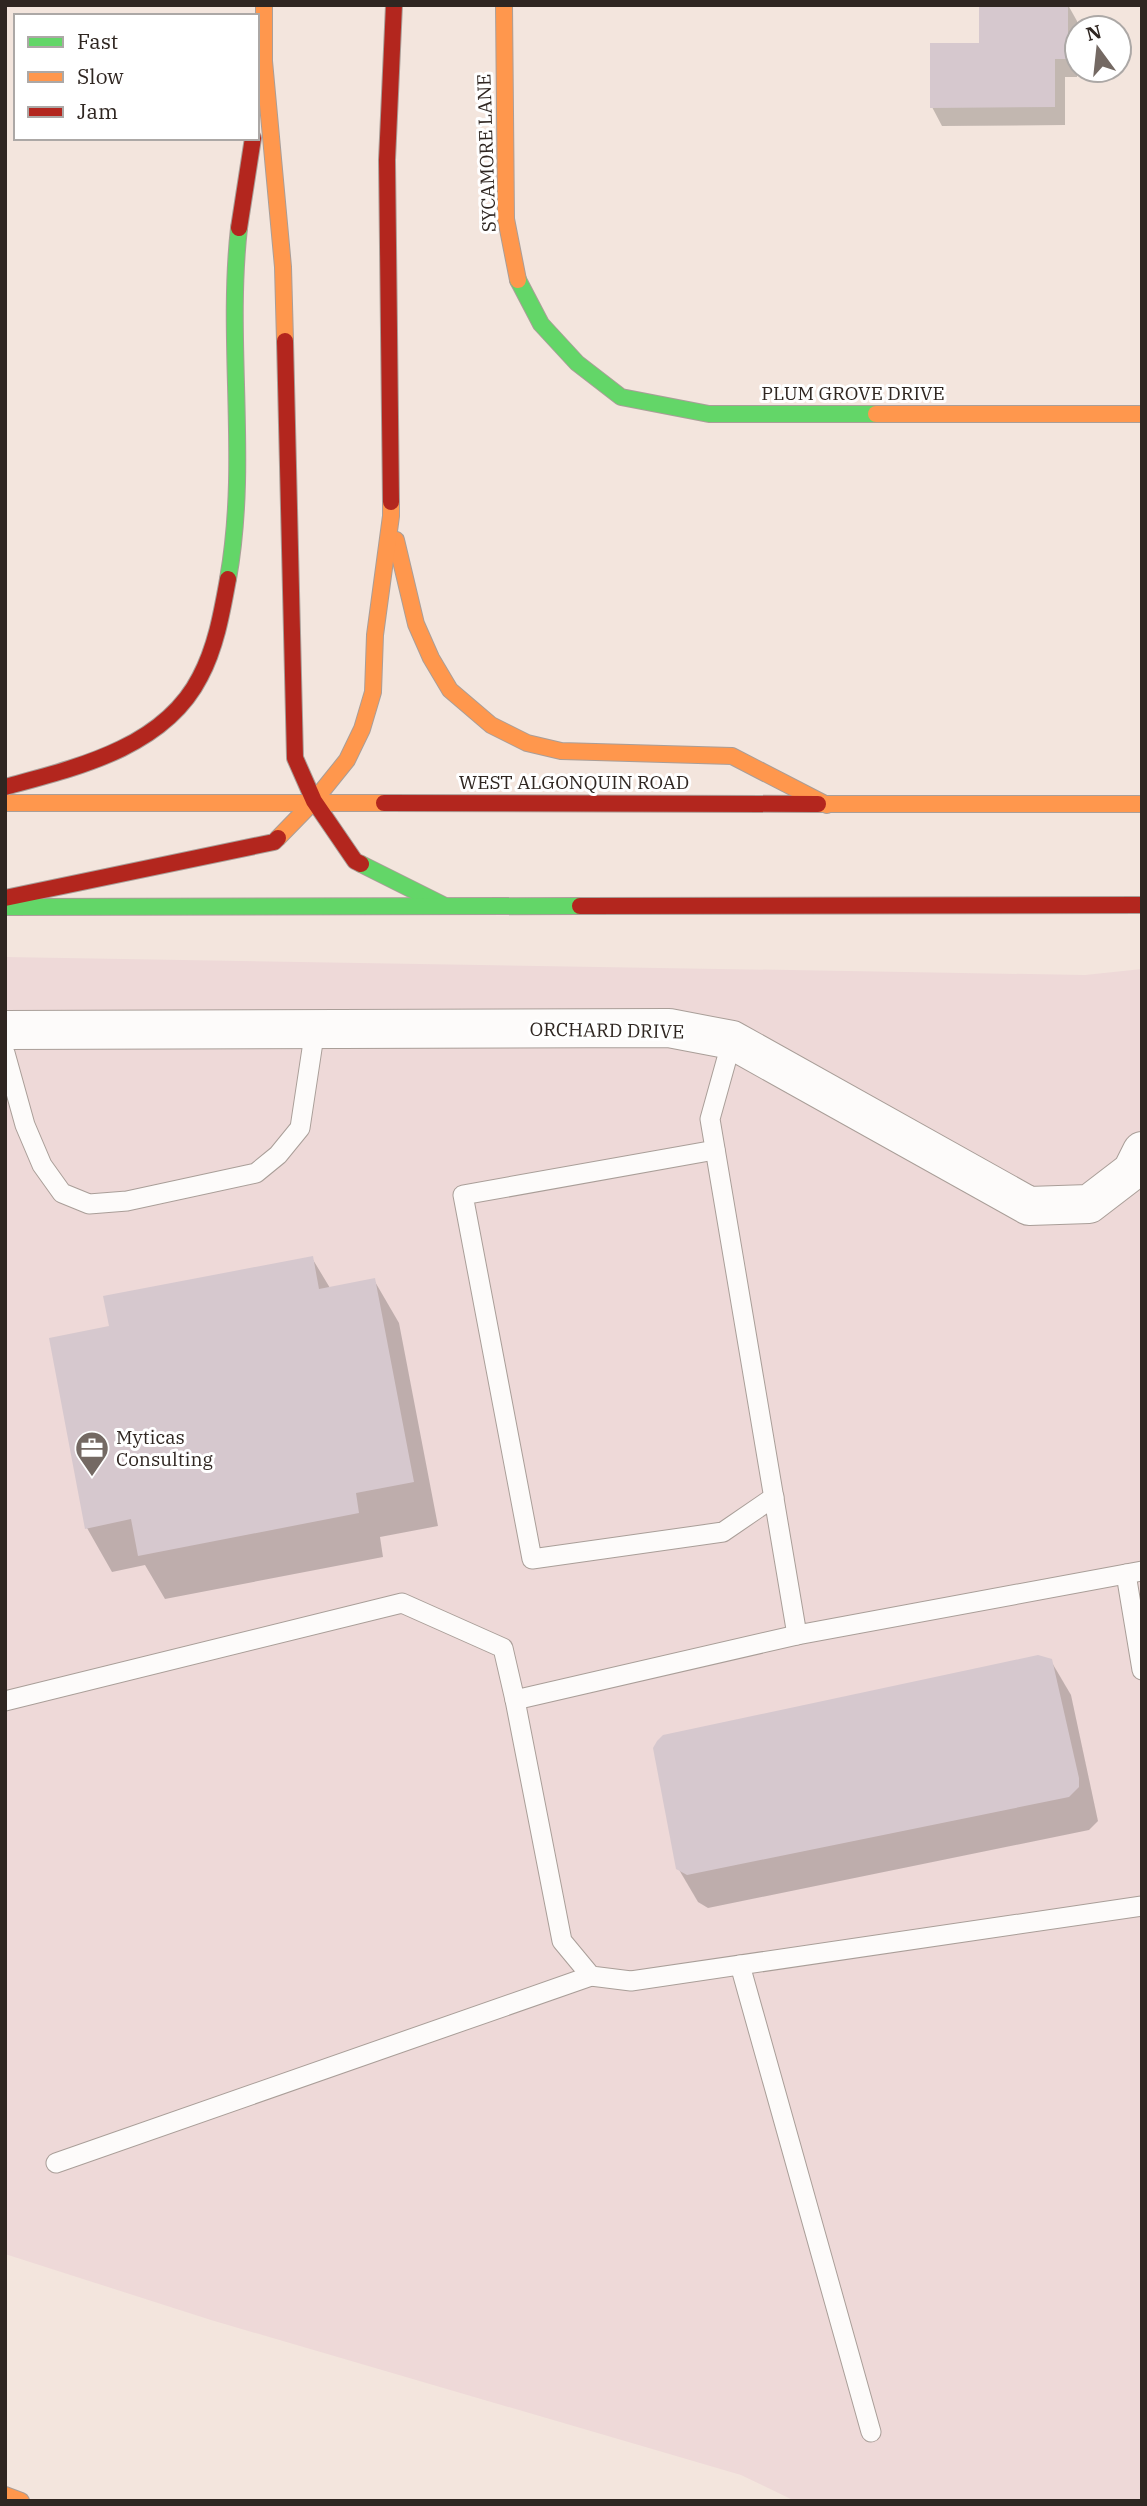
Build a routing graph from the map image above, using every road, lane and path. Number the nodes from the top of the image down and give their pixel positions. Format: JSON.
{"nodes":[{"id":1,"x":264,"y":5,"type":"edge"},
{"id":2,"x":394,"y":5,"type":"edge"},
{"id":3,"x":504,"y":5,"type":"edge"},
{"id":4,"x":264,"y":61,"type":"junction"},
{"id":5,"x":259,"y":95,"type":"edge"},
{"id":6,"x":253,"y":140,"type":"edge"},
{"id":7,"x":577,"y":363,"type":"joint"},
{"id":8,"x":1142,"y":414,"type":"edge"},
{"id":9,"x":391,"y":516,"type":"junction"},
{"id":10,"x":5,"y":787,"type":"edge"},
{"id":11,"x":314,"y":801,"type":"junction"},
{"id":12,"x":5,"y":803,"type":"edge"},
{"id":13,"x":1142,"y":804,"type":"edge"},
{"id":14,"x":827,"y":805,"type":"junction"},
{"id":15,"x":5,"y":898,"type":"edge"},
{"id":16,"x":443,"y":905,"type":"junction"},
{"id":17,"x":1142,"y":905,"type":"edge"},
{"id":18,"x":5,"y":907,"type":"edge"},
{"id":19,"x":315,"y":1029,"type":"junction"},
{"id":20,"x":5,"y":1030,"type":"edge"},
{"id":21,"x":732,"y":1040,"type":"junction"},
{"id":22,"x":5,"y":1053,"type":"edge"},
{"id":23,"x":715,"y":1150,"type":"junction"},
{"id":24,"x":1142,"y":1152,"type":"edge"},
{"id":25,"x":774,"y":1497,"type":"junction"},
{"id":26,"x":1134,"y":1573,"type":"edge"},
{"id":27,"x":797,"y":1635,"type":"junction"},
{"id":28,"x":1142,"y":1670,"type":"edge"},
{"id":29,"x":515,"y":1700,"type":"junction"},
{"id":30,"x":5,"y":1701,"type":"edge"},
{"id":31,"x":1142,"y":1906,"type":"edge"},
{"id":32,"x":740,"y":1965,"type":"junction"},
{"id":33,"x":590,"y":1976,"type":"junction"},
{"id":34,"x":56,"y":2163,"type":"dead end"},
{"id":35,"x":871,"y":2432,"type":"dead end"},
{"id":36,"x":5,"y":2495,"type":"edge"},
{"id":37,"x":21,"y":2501,"type":"edge"}],
"edges":[{"from":1,"to":4,"type":"main road"},
{"from":2,"to":9,"type":"main road"},
{"from":3,"to":7,"type":"main road","name":"SYCAMORE LANE"},
{"from":4,"to":5,"type":"main road"},
{"from":4,"to":11,"type":"main road"},
{"from":6,"to":10,"type":"main road"},
{"from":7,"to":8,"type":"main road","name":"PLUM GROVE DRIVE"},
{"from":9,"to":11,"type":"main road"},
{"from":9,"to":14,"type":"main road"},
{"from":11,"to":12,"type":"main road","name":"WEST ALGONQUIN ROAD"},
{"from":11,"to":14,"type":"main road","name":"WEST ALGONQUIN ROAD"},
{"from":11,"to":15,"type":"main road"},
{"from":11,"to":16,"type":"main road"},
{"from":13,"to":14,"type":"main road","name":"WEST ALGONQUIN ROAD"},
{"from":16,"to":17,"type":"main road"},
{"from":16,"to":18,"type":"main road"},
{"from":19,"to":20,"type":"street","name":"ORCHARD DRIVE"},
{"from":19,"to":21,"type":"street","name":"ORCHARD DRIVE"},
{"from":19,"to":22,"type":"lane"},
{"from":21,"to":23,"type":"lane"},
{"from":21,"to":24,"type":"street","name":"ORCHARD DRIVE"},
{"from":23,"to":25,"type":"lane"},
{"from":23,"to":25,"type":"lane"},
{"from":25,"to":27,"type":"lane"},
{"from":26,"to":27,"type":"lane"},
{"from":26,"to":28,"type":"lane"},
{"from":27,"to":29,"type":"lane"},
{"from":29,"to":30,"type":"lane"},
{"from":29,"to":33,"type":"lane"},
{"from":31,"to":32,"type":"lane"},
{"from":32,"to":33,"type":"lane"},
{"from":32,"to":35,"type":"lane"},
{"from":33,"to":34,"type":"lane"},
{"from":36,"to":37,"type":"main road"}]}
